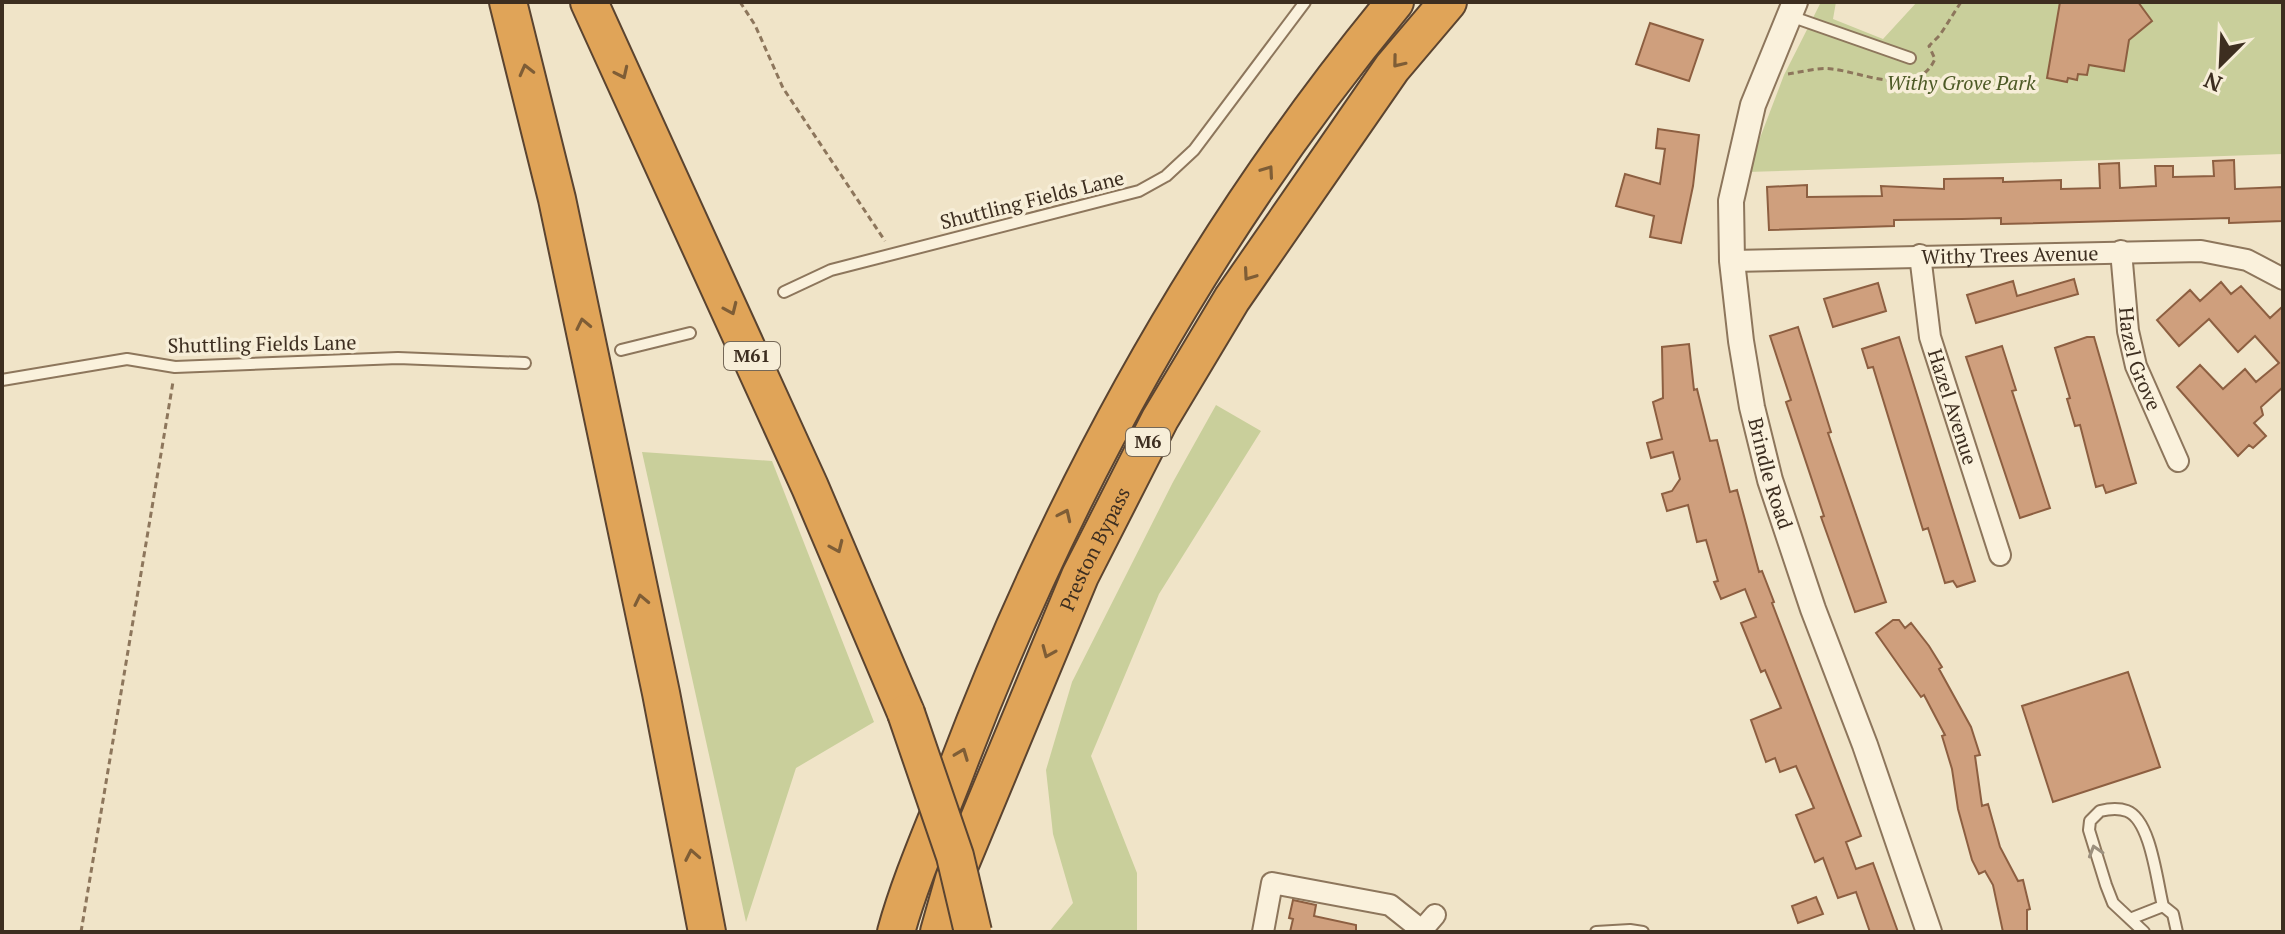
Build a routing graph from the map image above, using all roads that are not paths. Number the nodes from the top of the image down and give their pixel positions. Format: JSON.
{"nodes":[{"id":1,"x":508,"y":2,"type":"edge"},
{"id":2,"x":589,"y":2,"type":"edge"},
{"id":3,"x":1305,"y":2,"type":"edge"},
{"id":4,"x":1395,"y":2,"type":"edge"},
{"id":5,"x":1448,"y":2,"type":"edge"},
{"id":6,"x":1793,"y":9,"type":"edge"},
{"id":7,"x":1910,"y":58,"type":"dead end"},
{"id":8,"x":2121,"y":251,"type":"junction"},
{"id":9,"x":1920,"y":255,"type":"junction"},
{"id":10,"x":1732,"y":261,"type":"junction"},
{"id":11,"x":2283,"y":279,"type":"edge"},
{"id":12,"x":784,"y":292,"type":"dead end"},
{"id":13,"x":690,"y":333,"type":"dead end"},
{"id":14,"x":621,"y":350,"type":"dead end"},
{"id":15,"x":525,"y":363,"type":"dead end"},
{"id":16,"x":2,"y":380,"type":"edge"},
{"id":17,"x":2178,"y":461,"type":"dead end"},
{"id":18,"x":2000,"y":555,"type":"dead end"},
{"id":19,"x":2163,"y":906,"type":"junction"},
{"id":20,"x":2130,"y":919,"type":"junction"},
{"id":21,"x":1427,"y":926,"type":"edge"},
{"id":22,"x":707,"y":932,"type":"edge"},
{"id":23,"x":896,"y":932,"type":"edge"},
{"id":24,"x":939,"y":932,"type":"edge"},
{"id":25,"x":973,"y":932,"type":"edge"},
{"id":26,"x":1263,"y":932,"type":"edge"},
{"id":27,"x":1596,"y":932,"type":"edge"},
{"id":28,"x":1643,"y":932,"type":"edge"},
{"id":29,"x":1929,"y":932,"type":"edge"},
{"id":30,"x":2144,"y":932,"type":"edge"},
{"id":31,"x":2177,"y":932,"type":"edge"}],
"edges":[{"from":22,"to":1,"type":"highway","one_way":true},
{"from":2,"to":25,"type":"highway","number":"M61","one_way":true,"bridge":true},
{"from":3,"to":12,"type":"lane","name":"Shuttling Fields Lane"},
{"from":23,"to":4,"type":"highway","name":"Preston Bypass","number":"M6","one_way":true},
{"from":5,"to":24,"type":"highway","name":"Preston Bypass","number":"M6","one_way":true},
{"from":6,"to":7,"type":"lane"},
{"from":6,"to":10,"type":"street","name":"Brindle Road"},
{"from":8,"to":9,"type":"street","name":"Withy Trees Avenue"},
{"from":8,"to":11,"type":"street","name":"Withy Trees Avenue"},
{"from":8,"to":17,"type":"street","name":"Hazel Grove"},
{"from":9,"to":10,"type":"street","name":"Withy Trees Avenue"},
{"from":9,"to":18,"type":"street","name":"Hazel Avenue"},
{"from":10,"to":29,"type":"street","name":"Brindle Road"},
{"from":13,"to":14,"type":"lane"},
{"from":15,"to":16,"type":"lane","name":"Shuttling Fields Lane"},
{"from":19,"to":20,"type":"lane"},
{"from":20,"to":19,"type":"lane","one_way":true},
{"from":19,"to":31,"type":"lane"},
{"from":20,"to":30,"type":"lane"},
{"from":21,"to":26,"type":"street"},
{"from":27,"to":28,"type":"lane"}]}
